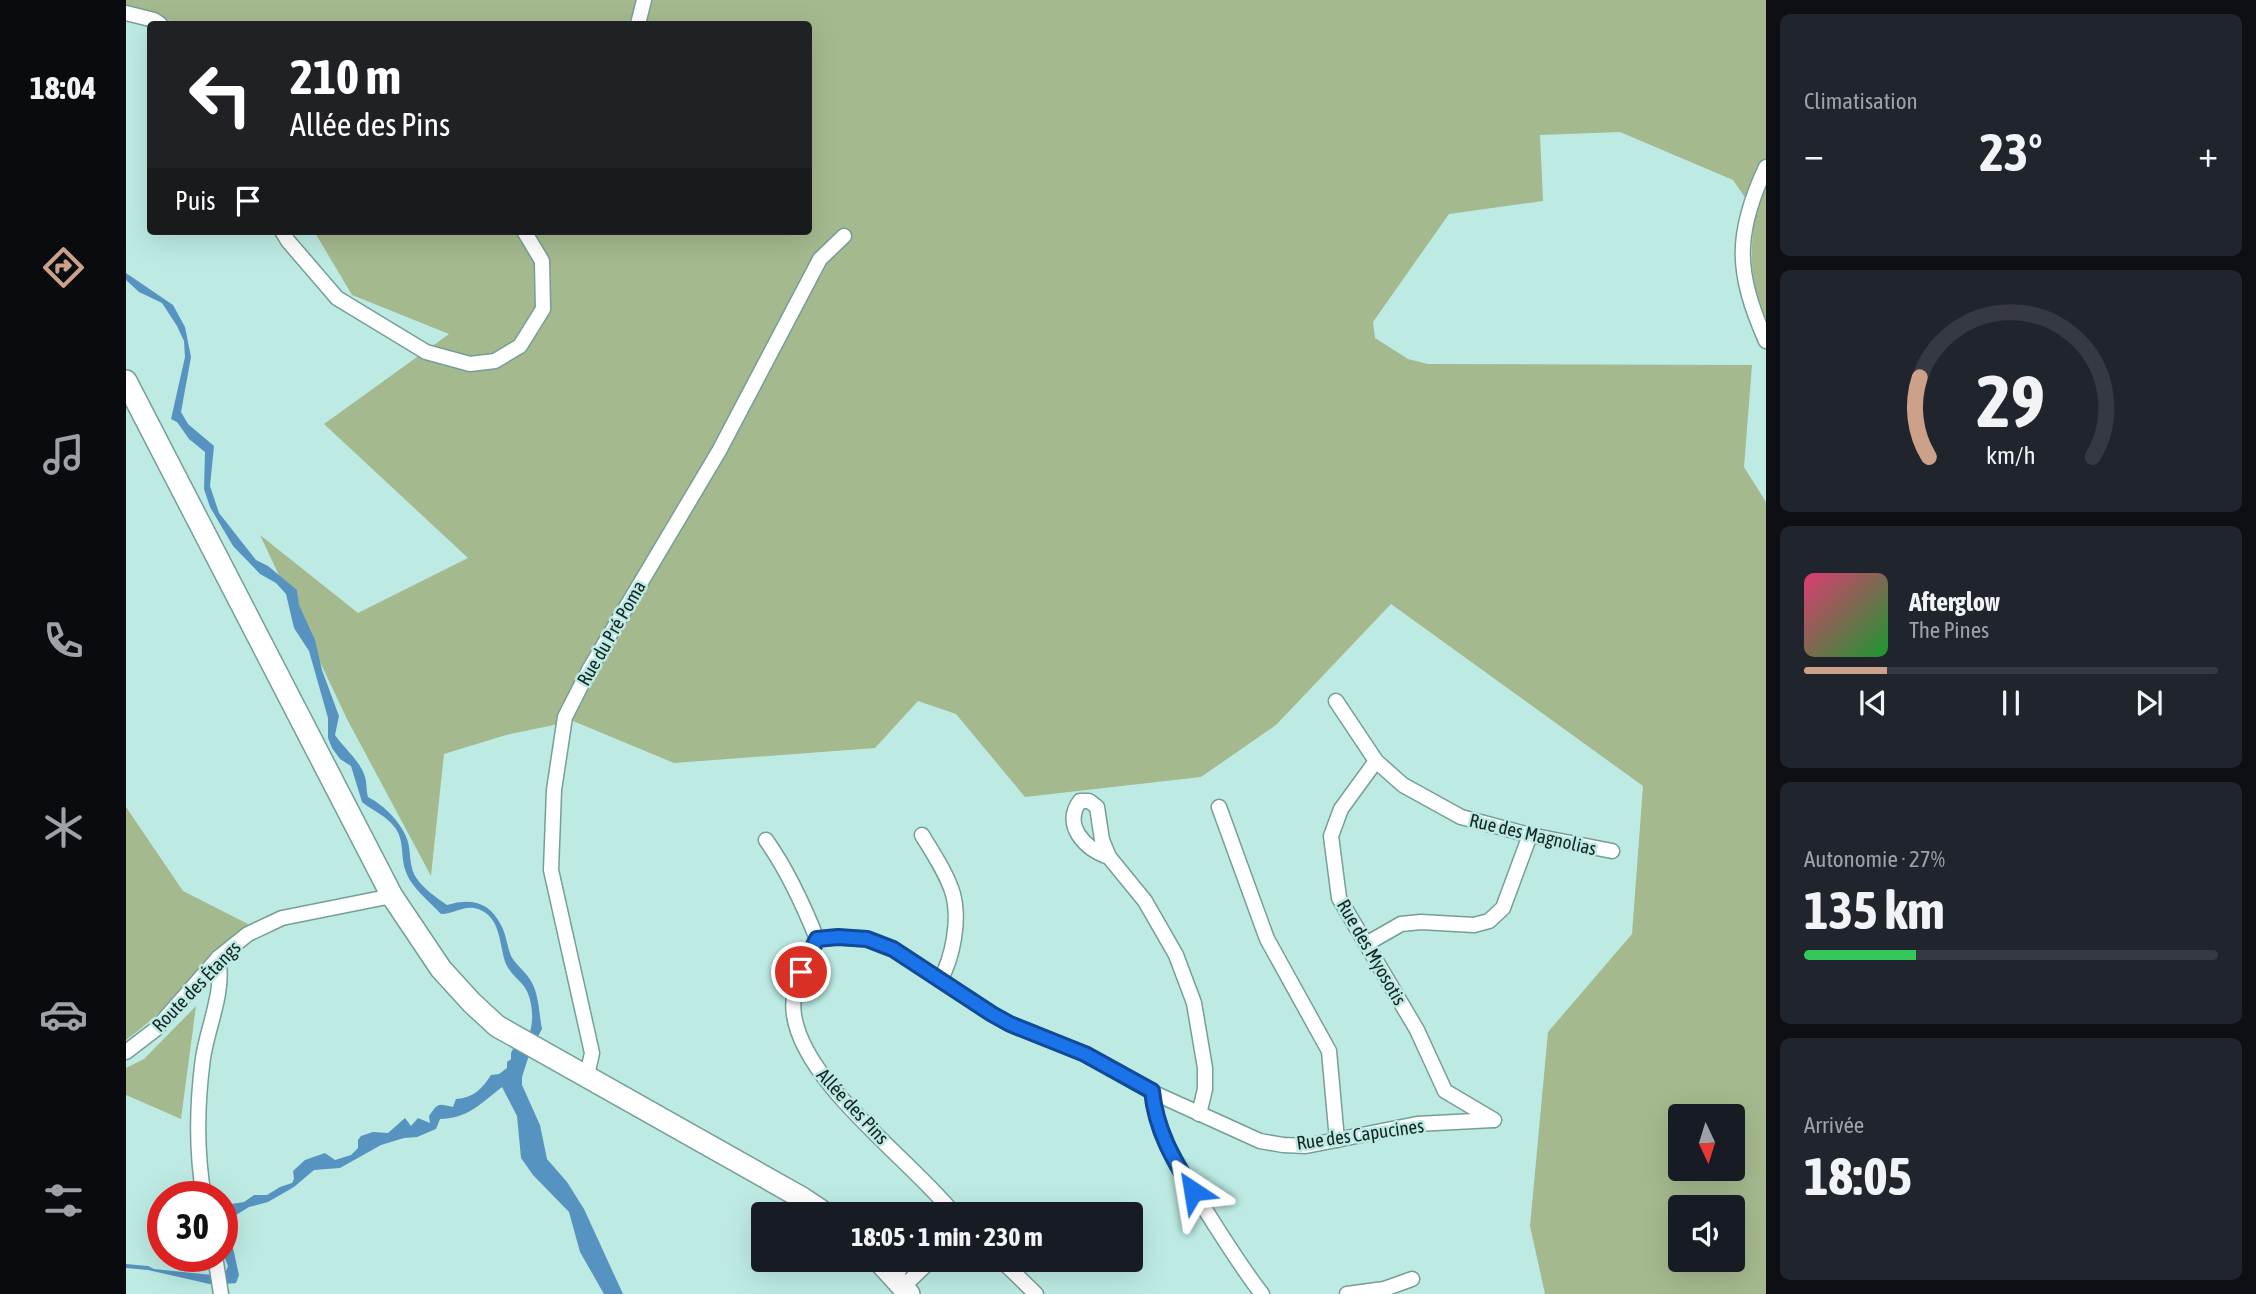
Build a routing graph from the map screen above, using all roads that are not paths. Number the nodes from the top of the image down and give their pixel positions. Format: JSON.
{"nodes":[{"id":1,"x":644,"y":0,"type":"edge"},
{"id":2,"x":126,"y":13,"type":"edge"},
{"id":3,"x":156,"y":21,"type":"edge"},
{"id":4,"x":639,"y":21,"type":"edge"},
{"id":5,"x":1766,"y":167,"type":"edge"},
{"id":6,"x":284,"y":235,"type":"edge"},
{"id":7,"x":526,"y":235,"type":"edge"},
{"id":8,"x":844,"y":236,"type":"dead end"},
{"id":9,"x":1766,"y":341,"type":"edge"},
{"id":10,"x":126,"y":381,"type":"edge"},
{"id":11,"x":1336,"y":701,"type":"dead end"},
{"id":12,"x":1376,"y":761,"type":"junction"},
{"id":13,"x":1219,"y":807,"type":"dead end"},
{"id":14,"x":922,"y":835,"type":"dead end"},
{"id":15,"x":1530,"y":835,"type":"junction"},
{"id":16,"x":766,"y":841,"type":"dead end"},
{"id":17,"x":1612,"y":851,"type":"dead end"},
{"id":18,"x":1109,"y":857,"type":"dead end"},
{"id":19,"x":392,"y":896,"type":"junction"},
{"id":20,"x":817,"y":939,"type":"junction"},
{"id":21,"x":1366,"y":944,"type":"junction"},
{"id":22,"x":219,"y":958,"type":"junction"},
{"id":23,"x":940,"y":980,"type":"junction"},
{"id":24,"x":126,"y":1052,"type":"edge"},
{"id":25,"x":584,"y":1076,"type":"junction"},
{"id":26,"x":1152,"y":1091,"type":"junction"},
{"id":27,"x":1199,"y":1114,"type":"junction"},
{"id":28,"x":1494,"y":1120,"type":"joint"},
{"id":29,"x":1337,"y":1140,"type":"junction"},
{"id":30,"x":203,"y":1181,"type":"edge"},
{"id":31,"x":808,"y":1202,"type":"edge"},
{"id":32,"x":945,"y":1202,"type":"edge"},
{"id":33,"x":218,"y":1272,"type":"edge"},
{"id":34,"x":889,"y":1272,"type":"edge"},
{"id":35,"x":917,"y":1272,"type":"edge"},
{"id":36,"x":1014,"y":1272,"type":"edge"},
{"id":37,"x":1412,"y":1279,"type":"dead end"},
{"id":38,"x":901,"y":1286,"type":"edge"},
{"id":39,"x":221,"y":1293,"type":"edge"},
{"id":40,"x":1037,"y":1294,"type":"edge"},
{"id":41,"x":1262,"y":1294,"type":"edge"},
{"id":42,"x":1348,"y":1294,"type":"edge"}],
"edges":[{"from":1,"to":4,"type":"street"},
{"from":2,"to":3,"type":"street"},
{"from":5,"to":9,"type":"street"},
{"from":6,"to":7,"type":"street"},
{"from":8,"to":25,"type":"street","name":"Rue du Pré Poma"},
{"from":10,"to":19,"type":"street"},
{"from":11,"to":12,"type":"street","name":"Rue des Magnolias"},
{"from":12,"to":15,"type":"street","name":"Rue des Magnolias"},
{"from":12,"to":21,"type":"street","name":"Rue des Myosotis"},
{"from":13,"to":29,"type":"street"},
{"from":14,"to":23,"type":"street"},
{"from":15,"to":17,"type":"street","name":"Rue des Magnolias"},
{"from":15,"to":21,"type":"street"},
{"from":16,"to":20,"type":"street"},
{"from":18,"to":27,"type":"street"},
{"from":19,"to":22,"type":"street","name":"Route des Étangs"},
{"from":19,"to":25,"type":"street"},
{"from":20,"to":23,"type":"street","name":"Rue des Capucines"},
{"from":20,"to":32,"type":"street","name":"Allée des Pins"},
{"from":21,"to":28,"type":"street","name":"Rue des Myosotis"},
{"from":22,"to":24,"type":"street","name":"Route des Étangs"},
{"from":22,"to":30,"type":"street"},
{"from":23,"to":26,"type":"street","name":"Rue des Capucines"},
{"from":25,"to":31,"type":"street"},
{"from":26,"to":27,"type":"street","name":"Rue des Capucines"},
{"from":26,"to":41,"type":"street"},
{"from":27,"to":29,"type":"street","name":"Rue des Capucines"},
{"from":28,"to":29,"type":"street","name":"Rue des Capucines"},
{"from":33,"to":39,"type":"street"},
{"from":34,"to":38,"type":"street"},
{"from":35,"to":38,"type":"street"},
{"from":36,"to":40,"type":"street"},
{"from":37,"to":42,"type":"street"}]}
